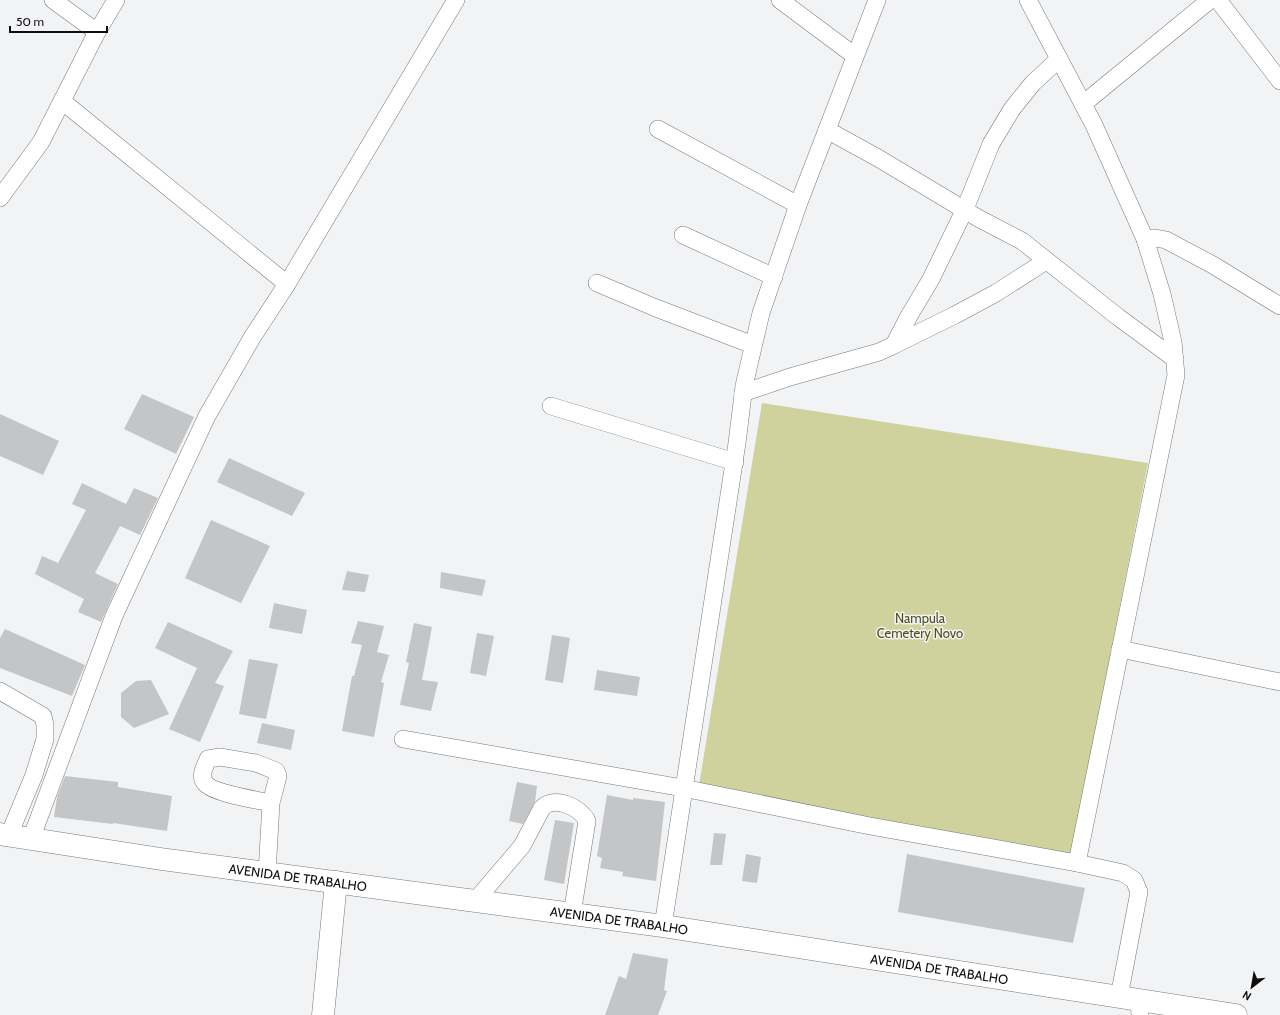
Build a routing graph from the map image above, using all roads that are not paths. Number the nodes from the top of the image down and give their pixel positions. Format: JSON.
{"nodes":[{"id":1,"x":53,"y":0,"type":"edge"},
{"id":2,"x":116,"y":0,"type":"edge"},
{"id":3,"x":456,"y":0,"type":"edge"},
{"id":4,"x":780,"y":0,"type":"edge"},
{"id":5,"x":877,"y":0,"type":"edge"},
{"id":6,"x":1028,"y":0,"type":"edge"},
{"id":7,"x":1210,"y":0,"type":"edge"},
{"id":8,"x":1218,"y":0,"type":"edge"},
{"id":9,"x":97,"y":32,"type":"junction"},
{"id":10,"x":855,"y":56,"type":"junction"},
{"id":11,"x":1059,"y":59,"type":"junction"},
{"id":12,"x":1280,"y":81,"type":"edge"},
{"id":13,"x":62,"y":101,"type":"junction"},
{"id":14,"x":1083,"y":104,"type":"junction"},
{"id":15,"x":658,"y":129,"type":"dead end"},
{"id":16,"x":827,"y":130,"type":"junction"},
{"id":17,"x":0,"y":198,"type":"edge"},
{"id":18,"x":798,"y":205,"type":"junction"},
{"id":19,"x":964,"y":210,"type":"junction"},
{"id":20,"x":683,"y":235,"type":"dead end"},
{"id":21,"x":1145,"y":239,"type":"junction"},
{"id":22,"x":1046,"y":261,"type":"junction"},
{"id":23,"x":774,"y":276,"type":"junction"},
{"id":24,"x":597,"y":283,"type":"dead end"},
{"id":25,"x":287,"y":284,"type":"junction"},
{"id":26,"x":1280,"y":306,"type":"edge"},
{"id":27,"x":753,"y":345,"type":"junction"},
{"id":28,"x":894,"y":345,"type":"junction"},
{"id":29,"x":1175,"y":359,"type":"junction"},
{"id":30,"x":743,"y":393,"type":"junction"},
{"id":31,"x":551,"y":406,"type":"dead end"},
{"id":32,"x":734,"y":462,"type":"junction"},
{"id":33,"x":1120,"y":649,"type":"junction"},
{"id":34,"x":1280,"y":682,"type":"edge"},
{"id":35,"x":0,"y":691,"type":"edge"},
{"id":36,"x":403,"y":739,"type":"dead end"},
{"id":37,"x":683,"y":788,"type":"junction"},
{"id":38,"x":271,"y":803,"type":"dead end"},
{"id":39,"x":13,"y":836,"type":"edge"},
{"id":40,"x":1077,"y":863,"type":"junction"},
{"id":41,"x":267,"y":873,"type":"junction"},
{"id":42,"x":336,"y":882,"type":"junction"},
{"id":43,"x":475,"y":901,"type":"junction"},
{"id":44,"x":572,"y":914,"type":"junction"},
{"id":45,"x":663,"y":926,"type":"junction"},
{"id":46,"x":1133,"y":1004,"type":"edge"},
{"id":47,"x":323,"y":1015,"type":"edge"},
{"id":48,"x":1236,"y":1015,"type":"edge"}],
"edges":[{"from":1,"to":9,"type":"street"},
{"from":2,"to":9,"type":"street"},
{"from":3,"to":25,"type":"street"},
{"from":4,"to":10,"type":"street"},
{"from":5,"to":10,"type":"street"},
{"from":6,"to":11,"type":"street"},
{"from":7,"to":14,"type":"street"},
{"from":8,"to":12,"type":"street"},
{"from":9,"to":13,"type":"street"},
{"from":10,"to":16,"type":"street"},
{"from":11,"to":14,"type":"street"},
{"from":11,"to":19,"type":"street"},
{"from":13,"to":17,"type":"street"},
{"from":13,"to":25,"type":"street"},
{"from":14,"to":21,"type":"street"},
{"from":15,"to":18,"type":"street"},
{"from":16,"to":18,"type":"street"},
{"from":16,"to":19,"type":"street"},
{"from":18,"to":23,"type":"street"},
{"from":19,"to":22,"type":"street"},
{"from":19,"to":28,"type":"street"},
{"from":20,"to":23,"type":"street"},
{"from":21,"to":26,"type":"street"},
{"from":21,"to":29,"type":"street"},
{"from":22,"to":28,"type":"street"},
{"from":22,"to":29,"type":"street"},
{"from":23,"to":27,"type":"street"},
{"from":24,"to":27,"type":"street"},
{"from":25,"to":39,"type":"street"},
{"from":27,"to":30,"type":"street"},
{"from":28,"to":30,"type":"street"},
{"from":29,"to":33,"type":"street"},
{"from":30,"to":32,"type":"street"},
{"from":31,"to":32,"type":"street"},
{"from":32,"to":37,"type":"street"},
{"from":33,"to":34,"type":"street"},
{"from":33,"to":40,"type":"street"},
{"from":35,"to":39,"type":"street"},
{"from":36,"to":37,"type":"street"},
{"from":37,"to":40,"type":"street"},
{"from":37,"to":45,"type":"street"},
{"from":38,"to":41,"type":"street"},
{"from":39,"to":41,"type":"main road","name":"AVENIDA DE TRABALHO"},
{"from":40,"to":46,"type":"street"},
{"from":41,"to":42,"type":"main road","name":"AVENIDA DE TRABALHO"},
{"from":42,"to":43,"type":"main road","name":"AVENIDA DE TRABALHO"},
{"from":42,"to":47,"type":"main road"},
{"from":43,"to":44,"type":"main road","name":"AVENIDA DE TRABALHO"},
{"from":43,"to":44,"type":"street"},
{"from":44,"to":45,"type":"main road","name":"AVENIDA DE TRABALHO"},
{"from":45,"to":46,"type":"main road","name":"AVENIDA DE TRABALHO"},
{"from":46,"to":48,"type":"main road","name":"AVENIDA DE TRABALHO"}]}
